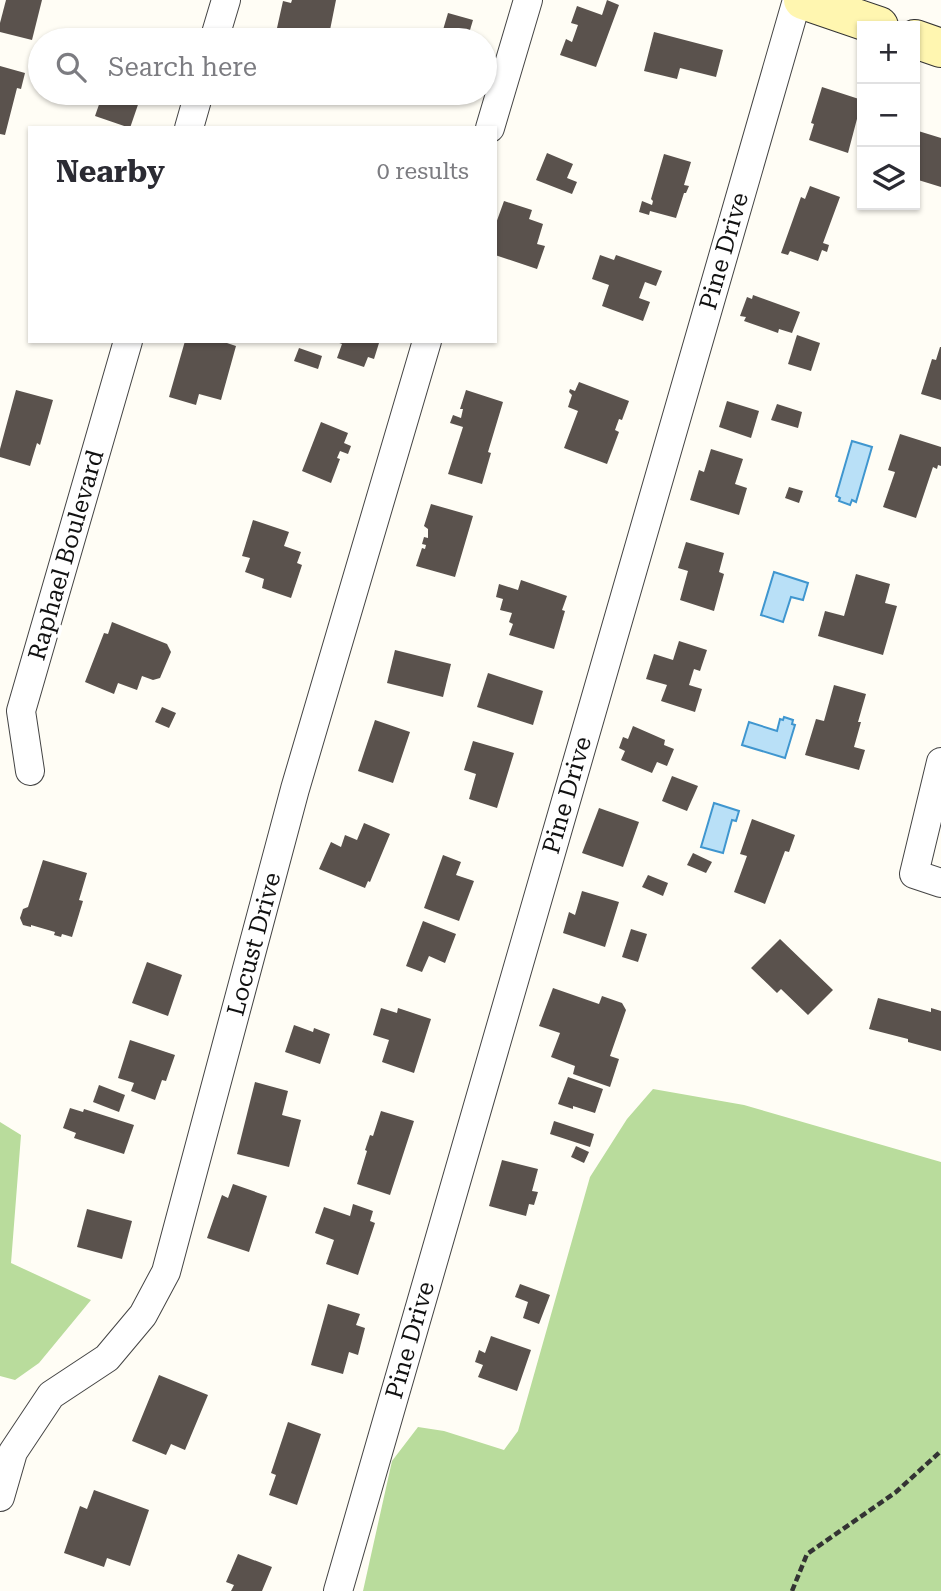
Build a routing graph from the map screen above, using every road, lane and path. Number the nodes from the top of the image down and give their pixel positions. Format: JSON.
{"nodes":[{"id":1,"x":226,"y":0,"type":"edge"},
{"id":2,"x":528,"y":0,"type":"edge"},
{"id":3,"x":797,"y":0,"type":"edge"},
{"id":4,"x":803,"y":0,"type":"edge"},
{"id":5,"x":864,"y":21,"type":"edge"},
{"id":6,"x":218,"y":28,"type":"edge"},
{"id":7,"x":920,"y":41,"type":"edge"},
{"id":8,"x":941,"y":48,"type":"edge"},
{"id":9,"x":497,"y":104,"type":"edge"},
{"id":10,"x":196,"y":105,"type":"edge"},
{"id":11,"x":497,"y":105,"type":"edge"},
{"id":12,"x":190,"y":126,"type":"edge"},
{"id":13,"x":491,"y":126,"type":"edge"},
{"id":14,"x":127,"y":343,"type":"edge"},
{"id":15,"x":426,"y":343,"type":"edge"},
{"id":16,"x":941,"y":762,"type":"edge"},
{"id":17,"x":30,"y":771,"type":"dead end"},
{"id":18,"x":941,"y":883,"type":"edge"},
{"id":19,"x":941,"y":1451,"type":"edge"},
{"id":20,"x":0,"y":1497,"type":"edge"},
{"id":21,"x":338,"y":1591,"type":"edge"},
{"id":22,"x":792,"y":1591,"type":"edge"}],
"edges":[{"from":1,"to":6,"type":"street"},
{"from":2,"to":9,"type":"street"},
{"from":3,"to":21,"type":"street","name":"Pine Drive"},
{"from":4,"to":5,"type":"street"},
{"from":7,"to":8,"type":"street"},
{"from":10,"to":12,"type":"street"},
{"from":11,"to":13,"type":"street"},
{"from":14,"to":17,"type":"street","name":"Raphael Boulevard"},
{"from":15,"to":20,"type":"street","name":"Locust Drive"},
{"from":16,"to":18,"type":"street"},
{"from":19,"to":22,"type":"path"}]}
